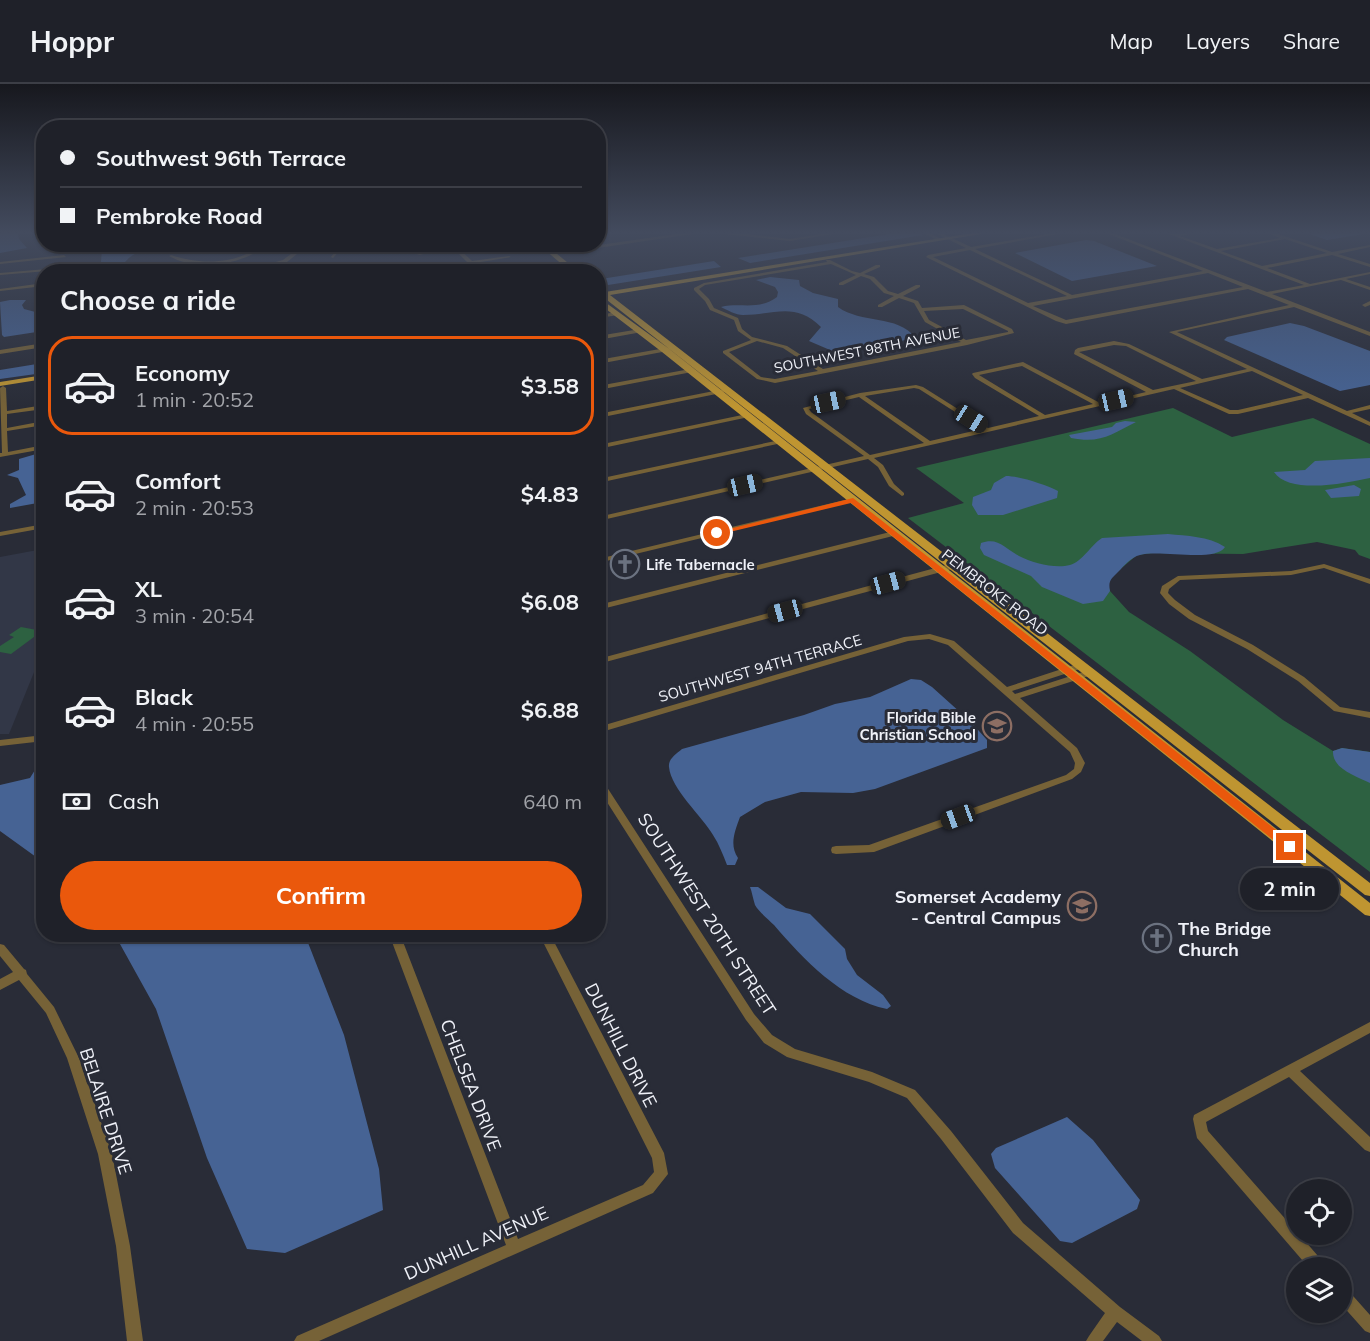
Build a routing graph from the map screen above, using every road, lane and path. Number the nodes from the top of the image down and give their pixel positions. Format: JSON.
{"nodes":[{"id":1,"x":624,"y":290,"type":"edge"},
{"id":2,"x":697,"y":290,"type":"edge"},
{"id":3,"x":884,"y":290,"type":"edge"},
{"id":4,"x":911,"y":290,"type":"edge"},
{"id":5,"x":997,"y":290,"type":"edge"},
{"id":6,"x":1056,"y":290,"type":"edge"},
{"id":7,"x":1112,"y":290,"type":"edge"},
{"id":8,"x":1234,"y":290,"type":"edge"},
{"id":9,"x":1255,"y":290,"type":"edge"},
{"id":10,"x":1287,"y":290,"type":"edge"},
{"id":11,"x":606,"y":292,"type":"edge"},
{"id":12,"x":1266,"y":294,"type":"junction"},
{"id":13,"x":900,"y":296,"type":"junction"},
{"id":14,"x":606,"y":297,"type":"edge"},
{"id":15,"x":1072,"y":297,"type":"junction"},
{"id":16,"x":606,"y":300,"type":"edge"},
{"id":17,"x":1028,"y":305,"type":"junction"},
{"id":18,"x":1295,"y":305,"type":"junction"},
{"id":19,"x":880,"y":306,"type":"dead end"},
{"id":20,"x":921,"y":310,"type":"junction"},
{"id":21,"x":617,"y":314,"type":"junction"},
{"id":22,"x":606,"y":316,"type":"edge"},
{"id":23,"x":640,"y":331,"type":"junction"},
{"id":24,"x":1370,"y":334,"type":"edge"},
{"id":25,"x":606,"y":337,"type":"edge"},
{"id":26,"x":755,"y":340,"type":"junction"},
{"id":27,"x":967,"y":343,"type":"junction"},
{"id":28,"x":36,"y":346,"type":"edge"},
{"id":29,"x":676,"y":348,"type":"junction"},
{"id":30,"x":665,"y":350,"type":"junction"},
{"id":31,"x":0,"y":352,"type":"edge"},
{"id":32,"x":606,"y":361,"type":"edge"},
{"id":33,"x":1250,"y":370,"type":"junction"},
{"id":34,"x":690,"y":371,"type":"junction"},
{"id":35,"x":822,"y":371,"type":"junction"},
{"id":36,"x":36,"y":379,"type":"edge"},
{"id":37,"x":1201,"y":381,"type":"junction"},
{"id":38,"x":36,"y":383,"type":"edge"},
{"id":39,"x":1,"y":387,"type":"edge"},
{"id":40,"x":606,"y":387,"type":"edge"},
{"id":41,"x":1174,"y":387,"type":"junction"},
{"id":42,"x":729,"y":390,"type":"junction"},
{"id":43,"x":718,"y":392,"type":"junction"},
{"id":44,"x":1151,"y":392,"type":"junction"},
{"id":45,"x":860,"y":395,"type":"junction"},
{"id":46,"x":1308,"y":396,"type":"junction"},
{"id":47,"x":1098,"y":404,"type":"junction"},
{"id":48,"x":1370,"y":407,"type":"edge"},
{"id":49,"x":36,"y":408,"type":"edge"},
{"id":50,"x":4,"y":413,"type":"junction"},
{"id":51,"x":1346,"y":413,"type":"junction"},
{"id":52,"x":606,"y":414,"type":"edge"},
{"id":53,"x":747,"y":416,"type":"junction"},
{"id":54,"x":1044,"y":417,"type":"junction"},
{"id":55,"x":36,"y":424,"type":"edge"},
{"id":56,"x":1370,"y":424,"type":"edge"},
{"id":57,"x":5,"y":430,"type":"junction"},
{"id":58,"x":987,"y":430,"type":"junction"},
{"id":59,"x":780,"y":442,"type":"junction"},
{"id":60,"x":929,"y":443,"type":"junction"},
{"id":61,"x":606,"y":445,"type":"edge"},
{"id":62,"x":36,"y":448,"type":"edge"},
{"id":63,"x":3,"y":454,"type":"edge"},
{"id":64,"x":870,"y":457,"type":"junction"},
{"id":65,"x":827,"y":466,"type":"junction"},
{"id":66,"x":814,"y":469,"type":"junction"},
{"id":67,"x":606,"y":479,"type":"edge"},
{"id":68,"x":902,"y":494,"type":"dead end"},
{"id":69,"x":853,"y":500,"type":"junction"},
{"id":70,"x":606,"y":517,"type":"edge"},
{"id":71,"x":36,"y":527,"type":"edge"},
{"id":72,"x":894,"y":532,"type":"junction"},
{"id":73,"x":0,"y":534,"type":"edge"},
{"id":74,"x":606,"y":559,"type":"edge"},
{"id":75,"x":953,"y":566,"type":"junction"},
{"id":76,"x":939,"y":569,"type":"junction"},
{"id":77,"x":1370,"y":582,"type":"edge"},
{"id":78,"x":606,"y":606,"type":"edge"},
{"id":79,"x":606,"y":660,"type":"edge"},
{"id":80,"x":1078,"y":671,"type":"junction"},
{"id":81,"x":1006,"y":690,"type":"junction"},
{"id":82,"x":1014,"y":698,"type":"junction"},
{"id":83,"x":1370,"y":715,"type":"edge"},
{"id":84,"x":606,"y":728,"type":"edge"},
{"id":85,"x":36,"y":739,"type":"edge"},
{"id":86,"x":0,"y":743,"type":"edge"},
{"id":87,"x":606,"y":792,"type":"edge"},
{"id":88,"x":836,"y":850,"type":"dead end"},
{"id":89,"x":1356,"y":880,"type":"junction"},
{"id":90,"x":1341,"y":888,"type":"junction"},
{"id":91,"x":1370,"y":891,"type":"edge"},
{"id":92,"x":1370,"y":911,"type":"edge"},
{"id":93,"x":397,"y":942,"type":"edge"},
{"id":94,"x":548,"y":942,"type":"edge"},
{"id":95,"x":0,"y":948,"type":"edge"},
{"id":96,"x":22,"y":973,"type":"junction"},
{"id":97,"x":0,"y":985,"type":"edge"},
{"id":98,"x":1370,"y":1027,"type":"edge"},
{"id":99,"x":1290,"y":1070,"type":"junction"},
{"id":100,"x":1370,"y":1146,"type":"edge"},
{"id":101,"x":661,"y":1174,"type":"joint"},
{"id":102,"x":514,"y":1248,"type":"junction"},
{"id":103,"x":1309,"y":1257,"type":"edge"},
{"id":104,"x":1352,"y":1306,"type":"edge"},
{"id":105,"x":1115,"y":1312,"type":"junction"},
{"id":106,"x":1370,"y":1326,"type":"edge"},
{"id":107,"x":135,"y":1341,"type":"edge"},
{"id":108,"x":302,"y":1341,"type":"edge"},
{"id":109,"x":1094,"y":1341,"type":"edge"},
{"id":110,"x":1154,"y":1341,"type":"edge"}],
"edges":[{"from":1,"to":11,"type":"main road"},
{"from":2,"to":26,"type":"street"},
{"from":3,"to":13,"type":"street"},
{"from":4,"to":13,"type":"street"},
{"from":5,"to":17,"type":"street"},
{"from":6,"to":15,"type":"street"},
{"from":7,"to":15,"type":"street"},
{"from":8,"to":17,"type":"street"},
{"from":9,"to":12,"type":"street"},
{"from":10,"to":12,"type":"street"},
{"from":12,"to":18,"type":"street"},
{"from":13,"to":19,"type":"street"},
{"from":13,"to":20,"type":"street"},
{"from":14,"to":29,"type":"main road","name":"PEMBROKE ROAD"},
{"from":15,"to":17,"type":"street"},
{"from":16,"to":21,"type":"main road","name":"PEMBROKE ROAD"},
{"from":18,"to":24,"type":"street"},
{"from":18,"to":33,"type":"street"},
{"from":20,"to":27,"type":"street"},
{"from":20,"to":27,"type":"street","name":"SOUTHWEST 98TH AVENUE"},
{"from":21,"to":22,"type":"street"},
{"from":21,"to":23,"type":"main road","name":"PEMBROKE ROAD"},
{"from":23,"to":25,"type":"street"},
{"from":23,"to":30,"type":"main road","name":"PEMBROKE ROAD"},
{"from":26,"to":35,"type":"street"},
{"from":26,"to":35,"type":"street","name":"SOUTHWEST 98TH AVENUE"},
{"from":27,"to":35,"type":"street","name":"SOUTHWEST 98TH AVENUE"},
{"from":28,"to":31,"type":"street"},
{"from":29,"to":30,"type":"street"},
{"from":29,"to":42,"type":"main road","name":"PEMBROKE ROAD"},
{"from":30,"to":32,"type":"street"},
{"from":30,"to":34,"type":"main road","name":"PEMBROKE ROAD"},
{"from":33,"to":37,"type":"street"},
{"from":33,"to":46,"type":"street"},
{"from":34,"to":40,"type":"street"},
{"from":34,"to":43,"type":"main road","name":"PEMBROKE ROAD"},
{"from":36,"to":39,"type":"main road"},
{"from":37,"to":41,"type":"street"},
{"from":37,"to":44,"type":"street"},
{"from":38,"to":39,"type":"main road"},
{"from":39,"to":50,"type":"street"},
{"from":41,"to":44,"type":"street"},
{"from":41,"to":46,"type":"street"},
{"from":42,"to":43,"type":"street"},
{"from":42,"to":65,"type":"main road","name":"PEMBROKE ROAD"},
{"from":43,"to":52,"type":"street"},
{"from":43,"to":53,"type":"main road","name":"PEMBROKE ROAD"},
{"from":44,"to":47,"type":"street"},
{"from":45,"to":58,"type":"street"},
{"from":45,"to":60,"type":"street"},
{"from":45,"to":64,"type":"street"},
{"from":46,"to":51,"type":"street"},
{"from":47,"to":54,"type":"street"},
{"from":47,"to":54,"type":"street"},
{"from":48,"to":51,"type":"street"},
{"from":49,"to":50,"type":"street"},
{"from":50,"to":57,"type":"street"},
{"from":51,"to":56,"type":"street"},
{"from":53,"to":59,"type":"main road","name":"PEMBROKE ROAD"},
{"from":53,"to":61,"type":"street"},
{"from":54,"to":58,"type":"street"},
{"from":55,"to":57,"type":"street"},
{"from":57,"to":63,"type":"street"},
{"from":58,"to":60,"type":"street"},
{"from":59,"to":66,"type":"main road","name":"PEMBROKE ROAD"},
{"from":59,"to":67,"type":"street"},
{"from":60,"to":64,"type":"street"},
{"from":62,"to":63,"type":"street"},
{"from":64,"to":65,"type":"street"},
{"from":64,"to":68,"type":"street"},
{"from":65,"to":66,"type":"street"},
{"from":65,"to":75,"type":"main road","name":"PEMBROKE ROAD"},
{"from":66,"to":69,"type":"main road","name":"PEMBROKE ROAD"},
{"from":66,"to":70,"type":"street"},
{"from":69,"to":72,"type":"main road","name":"PEMBROKE ROAD"},
{"from":69,"to":74,"type":"street"},
{"from":71,"to":73,"type":"street"},
{"from":72,"to":76,"type":"main road","name":"PEMBROKE ROAD"},
{"from":72,"to":78,"type":"street"},
{"from":75,"to":76,"type":"street"},
{"from":75,"to":80,"type":"main road","name":"PEMBROKE ROAD"},
{"from":76,"to":79,"type":"street"},
{"from":76,"to":80,"type":"main road","name":"PEMBROKE ROAD"},
{"from":77,"to":83,"type":"street"},
{"from":80,"to":81,"type":"street"},
{"from":80,"to":82,"type":"street"},
{"from":80,"to":89,"type":"main road","name":"PEMBROKE ROAD"},
{"from":80,"to":90,"type":"main road","name":"PEMBROKE ROAD"},
{"from":81,"to":82,"type":"street"},
{"from":81,"to":84,"type":"street","name":"SOUTHWEST 94TH TERRACE"},
{"from":82,"to":88,"type":"street"},
{"from":85,"to":86,"type":"street"},
{"from":87,"to":105,"type":"street","name":"SOUTHWEST 20TH STREET"},
{"from":89,"to":90,"type":"main road"},
{"from":89,"to":91,"type":"main road","name":"PEMBROKE ROAD"},
{"from":90,"to":92,"type":"main road","name":"PEMBROKE ROAD"},
{"from":93,"to":102,"type":"street","name":"CHELSEA DRIVE"},
{"from":94,"to":101,"type":"street","name":"DUNHILL DRIVE"},
{"from":95,"to":96,"type":"street","name":"BELAIRE DRIVE"},
{"from":96,"to":97,"type":"street"},
{"from":96,"to":107,"type":"street","name":"BELAIRE DRIVE"},
{"from":98,"to":99,"type":"street"},
{"from":99,"to":100,"type":"street"},
{"from":99,"to":103,"type":"street"},
{"from":101,"to":102,"type":"street","name":"DUNHILL AVENUE"},
{"from":102,"to":108,"type":"street","name":"DUNHILL AVENUE"},
{"from":104,"to":106,"type":"street"},
{"from":105,"to":109,"type":"street"},
{"from":105,"to":110,"type":"street","name":"SOUTHWEST 20TH STREET"}]}
